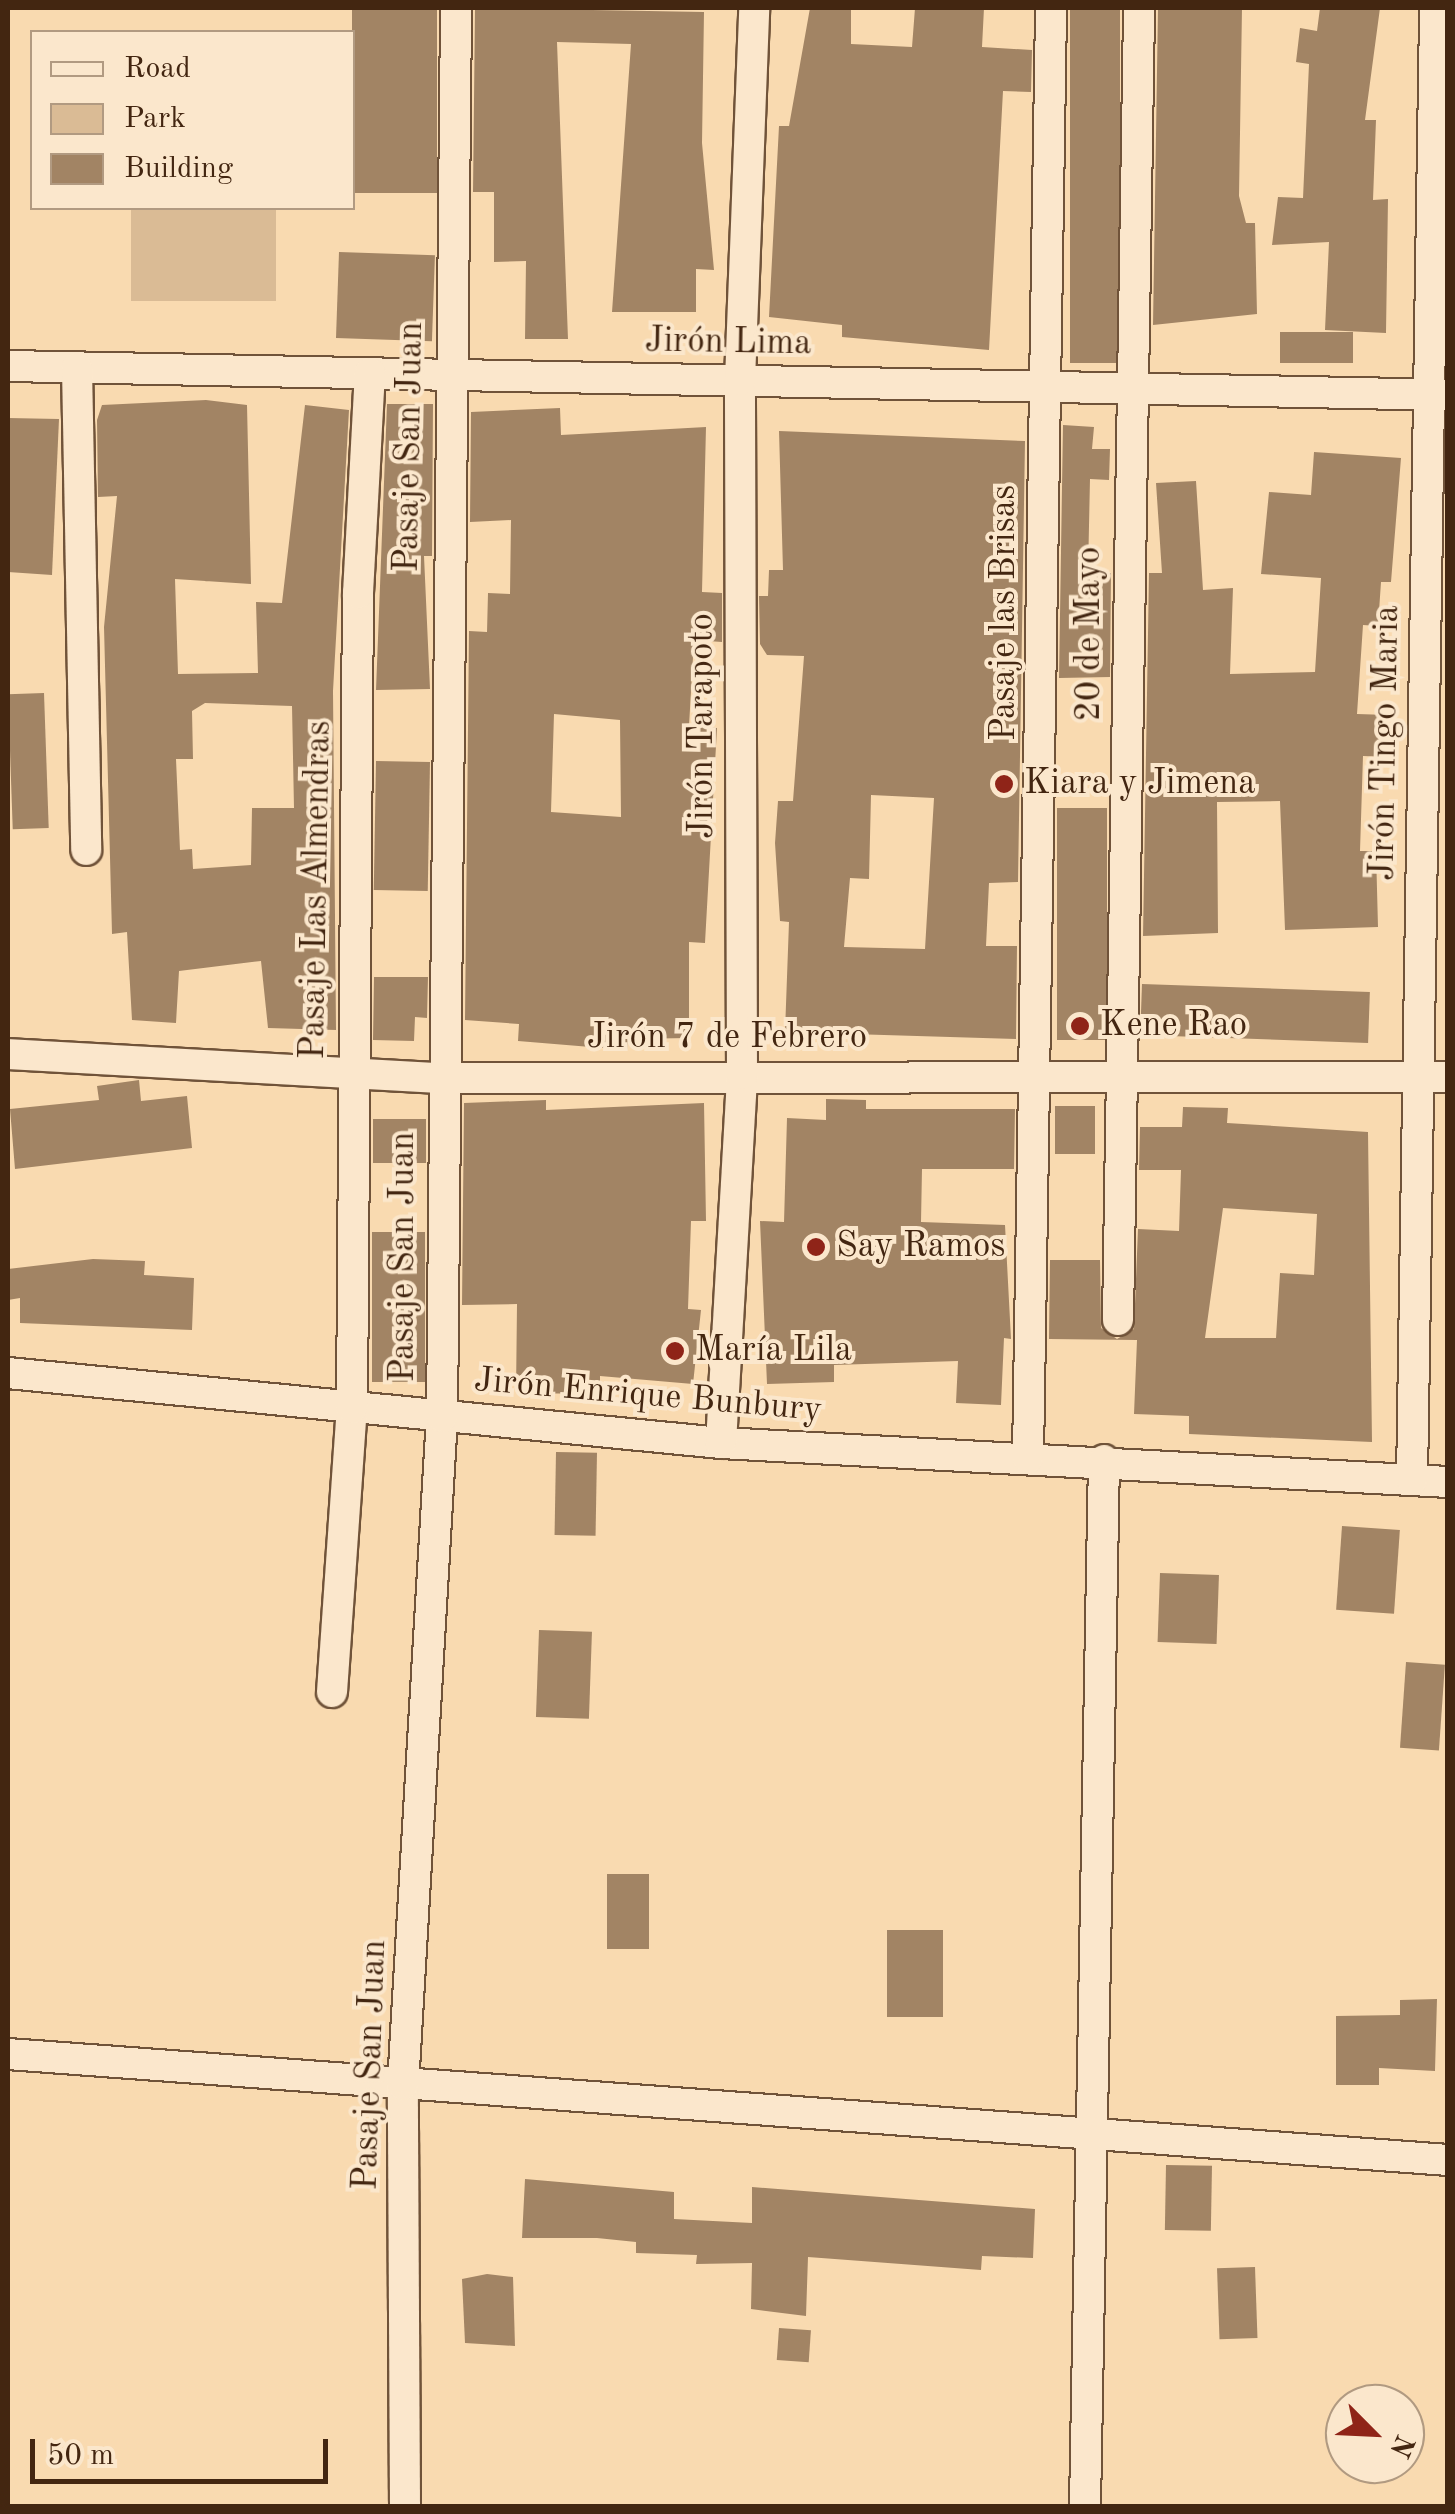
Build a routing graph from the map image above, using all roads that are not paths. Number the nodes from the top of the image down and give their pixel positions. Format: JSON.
{"nodes":[{"id":1,"x":456,"y":8,"type":"edge"},
{"id":2,"x":754,"y":8,"type":"edge"},
{"id":3,"x":1051,"y":8,"type":"edge"},
{"id":4,"x":1139,"y":8,"type":"edge"},
{"id":5,"x":1435,"y":8,"type":"edge"},
{"id":6,"x":8,"y":366,"type":"edge"},
{"id":7,"x":77,"y":368,"type":"junction"},
{"id":8,"x":370,"y":373,"type":"junction"},
{"id":9,"x":448,"y":375,"type":"junction"},
{"id":10,"x":740,"y":380,"type":"junction"},
{"id":11,"x":1044,"y":386,"type":"junction"},
{"id":12,"x":1130,"y":388,"type":"junction"},
{"id":13,"x":1438,"y":395,"type":"edge"},
{"id":14,"x":86,"y":850,"type":"dead end"},
{"id":15,"x":8,"y":1054,"type":"edge"},
{"id":16,"x":352,"y":1072,"type":"junction"},
{"id":17,"x":742,"y":1074,"type":"junction"},
{"id":18,"x":1124,"y":1074,"type":"junction"},
{"id":19,"x":1039,"y":1076,"type":"junction"},
{"id":20,"x":1433,"y":1077,"type":"edge"},
{"id":21,"x":442,"y":1078,"type":"junction"},
{"id":22,"x":1118,"y":1320,"type":"dead end"},
{"id":23,"x":8,"y":1373,"type":"edge"},
{"id":24,"x":352,"y":1408,"type":"junction"},
{"id":25,"x":442,"y":1418,"type":"junction"},
{"id":26,"x":721,"y":1443,"type":"junction"},
{"id":27,"x":1028,"y":1458,"type":"junction"},
{"id":28,"x":1104,"y":1460,"type":"junction"},
{"id":29,"x":1412,"y":1480,"type":"junction"},
{"id":30,"x":1448,"y":1482,"type":"edge"},
{"id":31,"x":332,"y":1692,"type":"dead end"},
{"id":32,"x":8,"y":2054,"type":"edge"},
{"id":33,"x":404,"y":2085,"type":"junction"},
{"id":34,"x":1088,"y":2130,"type":"junction"},
{"id":35,"x":1448,"y":2160,"type":"edge"},
{"id":36,"x":405,"y":2506,"type":"edge"},
{"id":37,"x":1086,"y":2506,"type":"edge"}],
"edges":[{"from":1,"to":9,"type":"street","name":"Pasaje San Juan"},
{"from":2,"to":10,"type":"street","name":"Jirón Tarapoto"},
{"from":3,"to":11,"type":"street","name":"Pasaje las Brisas"},
{"from":4,"to":12,"type":"street","name":"20 de Mayo"},
{"from":5,"to":13,"type":"street","name":"Jirón Tingo Maria"},
{"from":6,"to":7,"type":"street","name":"Jirón Lima"},
{"from":7,"to":8,"type":"street","name":"Jirón Lima"},
{"from":7,"to":14,"type":"street"},
{"from":8,"to":9,"type":"street","name":"Jirón Lima"},
{"from":8,"to":16,"type":"street","name":"Pasaje Las Almendras"},
{"from":9,"to":10,"type":"street","name":"Jirón Lima"},
{"from":9,"to":21,"type":"street","name":"Pasaje San Juan"},
{"from":10,"to":11,"type":"street","name":"Jirón Lima"},
{"from":10,"to":17,"type":"street","name":"Jirón Tarapoto"},
{"from":11,"to":12,"type":"street","name":"Jirón Lima"},
{"from":11,"to":19,"type":"street","name":"Pasaje las Brisas"},
{"from":12,"to":13,"type":"street","name":"Jirón Lima"},
{"from":12,"to":18,"type":"street","name":"20 de Mayo"},
{"from":13,"to":20,"type":"street","name":"Jirón Tingo Maria"},
{"from":15,"to":16,"type":"street","name":"Jirón 7 de Febrero"},
{"from":16,"to":21,"type":"street","name":"Jirón 7 de Febrero"},
{"from":16,"to":24,"type":"street","name":"Pasaje Las Almendras"},
{"from":17,"to":19,"type":"street","name":"Jirón 7 de Febrero"},
{"from":17,"to":21,"type":"street","name":"Jirón 7 de Febrero"},
{"from":17,"to":26,"type":"street","name":"Jirón Tarapoto"},
{"from":18,"to":19,"type":"street","name":"Jirón 7 de Febrero"},
{"from":18,"to":20,"type":"street","name":"Jirón 7 de Febrero"},
{"from":18,"to":22,"type":"street","name":"20 de Mayo"},
{"from":19,"to":27,"type":"street","name":"Pasaje las Brisas"},
{"from":20,"to":29,"type":"street","name":"Jirón Tingo Maria"},
{"from":21,"to":25,"type":"street","name":"Pasaje San Juan"},
{"from":23,"to":24,"type":"street","name":"Jirón Enrique Bunbury"},
{"from":24,"to":25,"type":"street","name":"Jirón Enrique Bunbury"},
{"from":24,"to":31,"type":"street","name":"Pasaje Las Almendras"},
{"from":25,"to":26,"type":"street","name":"Jirón Enrique Bunbury"},
{"from":25,"to":33,"type":"street","name":"Pasaje San Juan"},
{"from":26,"to":27,"type":"street","name":"Jirón Enrique Bunbury"},
{"from":27,"to":28,"type":"street","name":"Jirón Enrique Bunbury"},
{"from":28,"to":29,"type":"street","name":"Jirón Enrique Bunbury"},
{"from":28,"to":34,"type":"street"},
{"from":29,"to":30,"type":"street","name":"Jirón Enrique Bunbury"},
{"from":32,"to":33,"type":"street"},
{"from":33,"to":34,"type":"street"},
{"from":33,"to":36,"type":"street","name":"Pasaje San Juan"},
{"from":34,"to":35,"type":"street"},
{"from":34,"to":37,"type":"street"}]}
